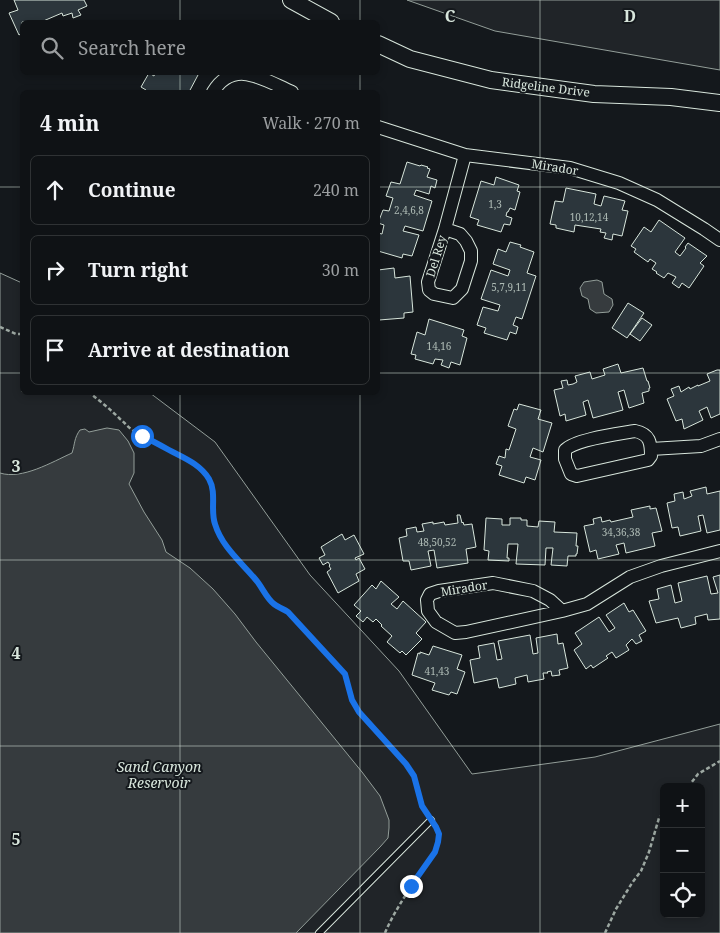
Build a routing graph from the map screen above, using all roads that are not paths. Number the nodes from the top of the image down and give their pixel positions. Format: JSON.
{"nodes":[{"id":1,"x":291,"y":0,"type":"edge"},
{"id":2,"x":327,"y":20,"type":"edge"},
{"id":3,"x":380,"y":45,"type":"edge"},
{"id":4,"x":235,"y":75,"type":"edge"},
{"id":5,"x":251,"y":75,"type":"edge"},
{"id":6,"x":214,"y":90,"type":"edge"},
{"id":7,"x":287,"y":90,"type":"edge"},
{"id":8,"x":720,"y":103,"type":"edge"},
{"id":9,"x":380,"y":128,"type":"edge"},
{"id":10,"x":465,"y":155,"type":"junction"},
{"id":11,"x":445,"y":229,"type":"junction"},
{"id":12,"x":720,"y":240,"type":"edge"},
{"id":13,"x":720,"y":439,"type":"edge"},
{"id":14,"x":651,"y":449,"type":"junction"},
{"id":15,"x":720,"y":551,"type":"edge"},
{"id":16,"x":562,"y":611,"type":"junction"},
{"id":17,"x":431,"y":820,"type":"road end"},
{"id":18,"x":319,"y":933,"type":"edge"}],
"edges":[{"from":1,"to":2,"type":"street"},
{"from":3,"to":8,"type":"street","name":"Ridgeline Drive"},
{"from":4,"to":6,"type":"street"},
{"from":5,"to":7,"type":"street"},
{"from":9,"to":10,"type":"street","name":"Mirador"},
{"from":10,"to":11,"type":"street","name":"Del Rey"},
{"from":10,"to":12,"type":"street","name":"Mirador"},
{"from":11,"to":11,"type":"street","name":"Del Rey"},
{"from":13,"to":14,"type":"street"},
{"from":14,"to":14,"type":"street"},
{"from":15,"to":16,"type":"street","name":"Mirador"},
{"from":16,"to":16,"type":"street","name":"Mirador"},
{"from":17,"to":18,"type":"lane"}]}
